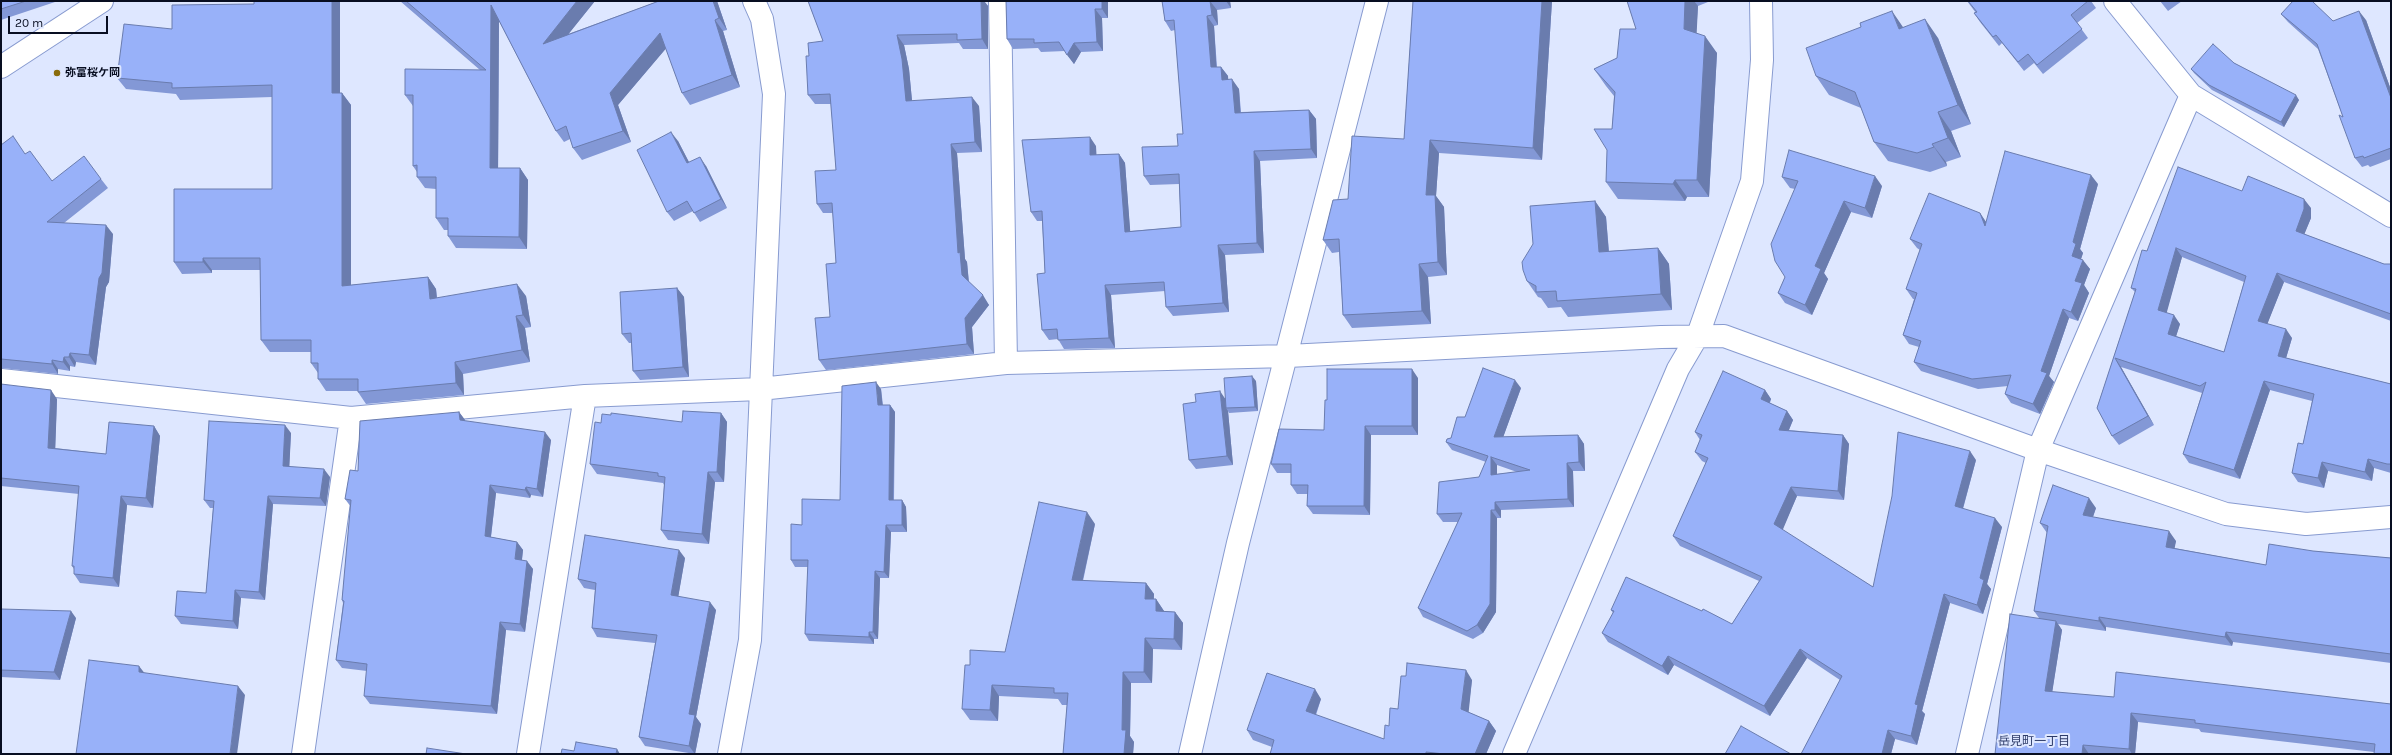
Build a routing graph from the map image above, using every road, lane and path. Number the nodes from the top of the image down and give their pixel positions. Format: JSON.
{"nodes":[{"id":1,"x":102,"y":1,"type":"edge"},
{"id":2,"x":754,"y":1,"type":"edge"},
{"id":3,"x":1000,"y":1,"type":"edge"},
{"id":4,"x":1377,"y":1,"type":"edge"},
{"id":5,"x":1761,"y":1,"type":"edge"},
{"id":6,"x":2115,"y":1,"type":"edge"},
{"id":7,"x":1,"y":67,"type":"edge"},
{"id":8,"x":2191,"y":95,"type":"junction"},
{"id":9,"x":2391,"y":216,"type":"edge"},
{"id":10,"x":1698,"y":335,"type":"junction"},
{"id":11,"x":1288,"y":356,"type":"junction"},
{"id":12,"x":1006,"y":363,"type":"junction"},
{"id":13,"x":1,"y":380,"type":"edge"},
{"id":14,"x":760,"y":389,"type":"junction"},
{"id":15,"x":585,"y":396,"type":"junction"},
{"id":16,"x":351,"y":418,"type":"junction"},
{"id":17,"x":2038,"y":450,"type":"junction"},
{"id":18,"x":2391,"y":517,"type":"edge"},
{"id":19,"x":303,"y":754,"type":"edge"},
{"id":20,"x":528,"y":754,"type":"edge"},
{"id":21,"x":729,"y":754,"type":"edge"},
{"id":22,"x":1190,"y":754,"type":"edge"},
{"id":23,"x":1514,"y":754,"type":"edge"},
{"id":24,"x":1967,"y":754,"type":"edge"}],
"edges":[{"from":1,"to":7,"type":"street"},
{"from":2,"to":14,"type":"street"},
{"from":3,"to":12,"type":"street"},
{"from":4,"to":11,"type":"street"},
{"from":5,"to":10,"type":"street"},
{"from":6,"to":8,"type":"street"},
{"from":8,"to":9,"type":"street"},
{"from":8,"to":17,"type":"street"},
{"from":10,"to":11,"type":"street"},
{"from":10,"to":17,"type":"street"},
{"from":10,"to":23,"type":"street"},
{"from":11,"to":12,"type":"street"},
{"from":11,"to":22,"type":"street"},
{"from":12,"to":14,"type":"street"},
{"from":13,"to":16,"type":"street"},
{"from":14,"to":15,"type":"street"},
{"from":14,"to":21,"type":"street"},
{"from":15,"to":16,"type":"street"},
{"from":15,"to":20,"type":"street"},
{"from":16,"to":19,"type":"street"},
{"from":17,"to":18,"type":"street"},
{"from":17,"to":24,"type":"street"}]}
